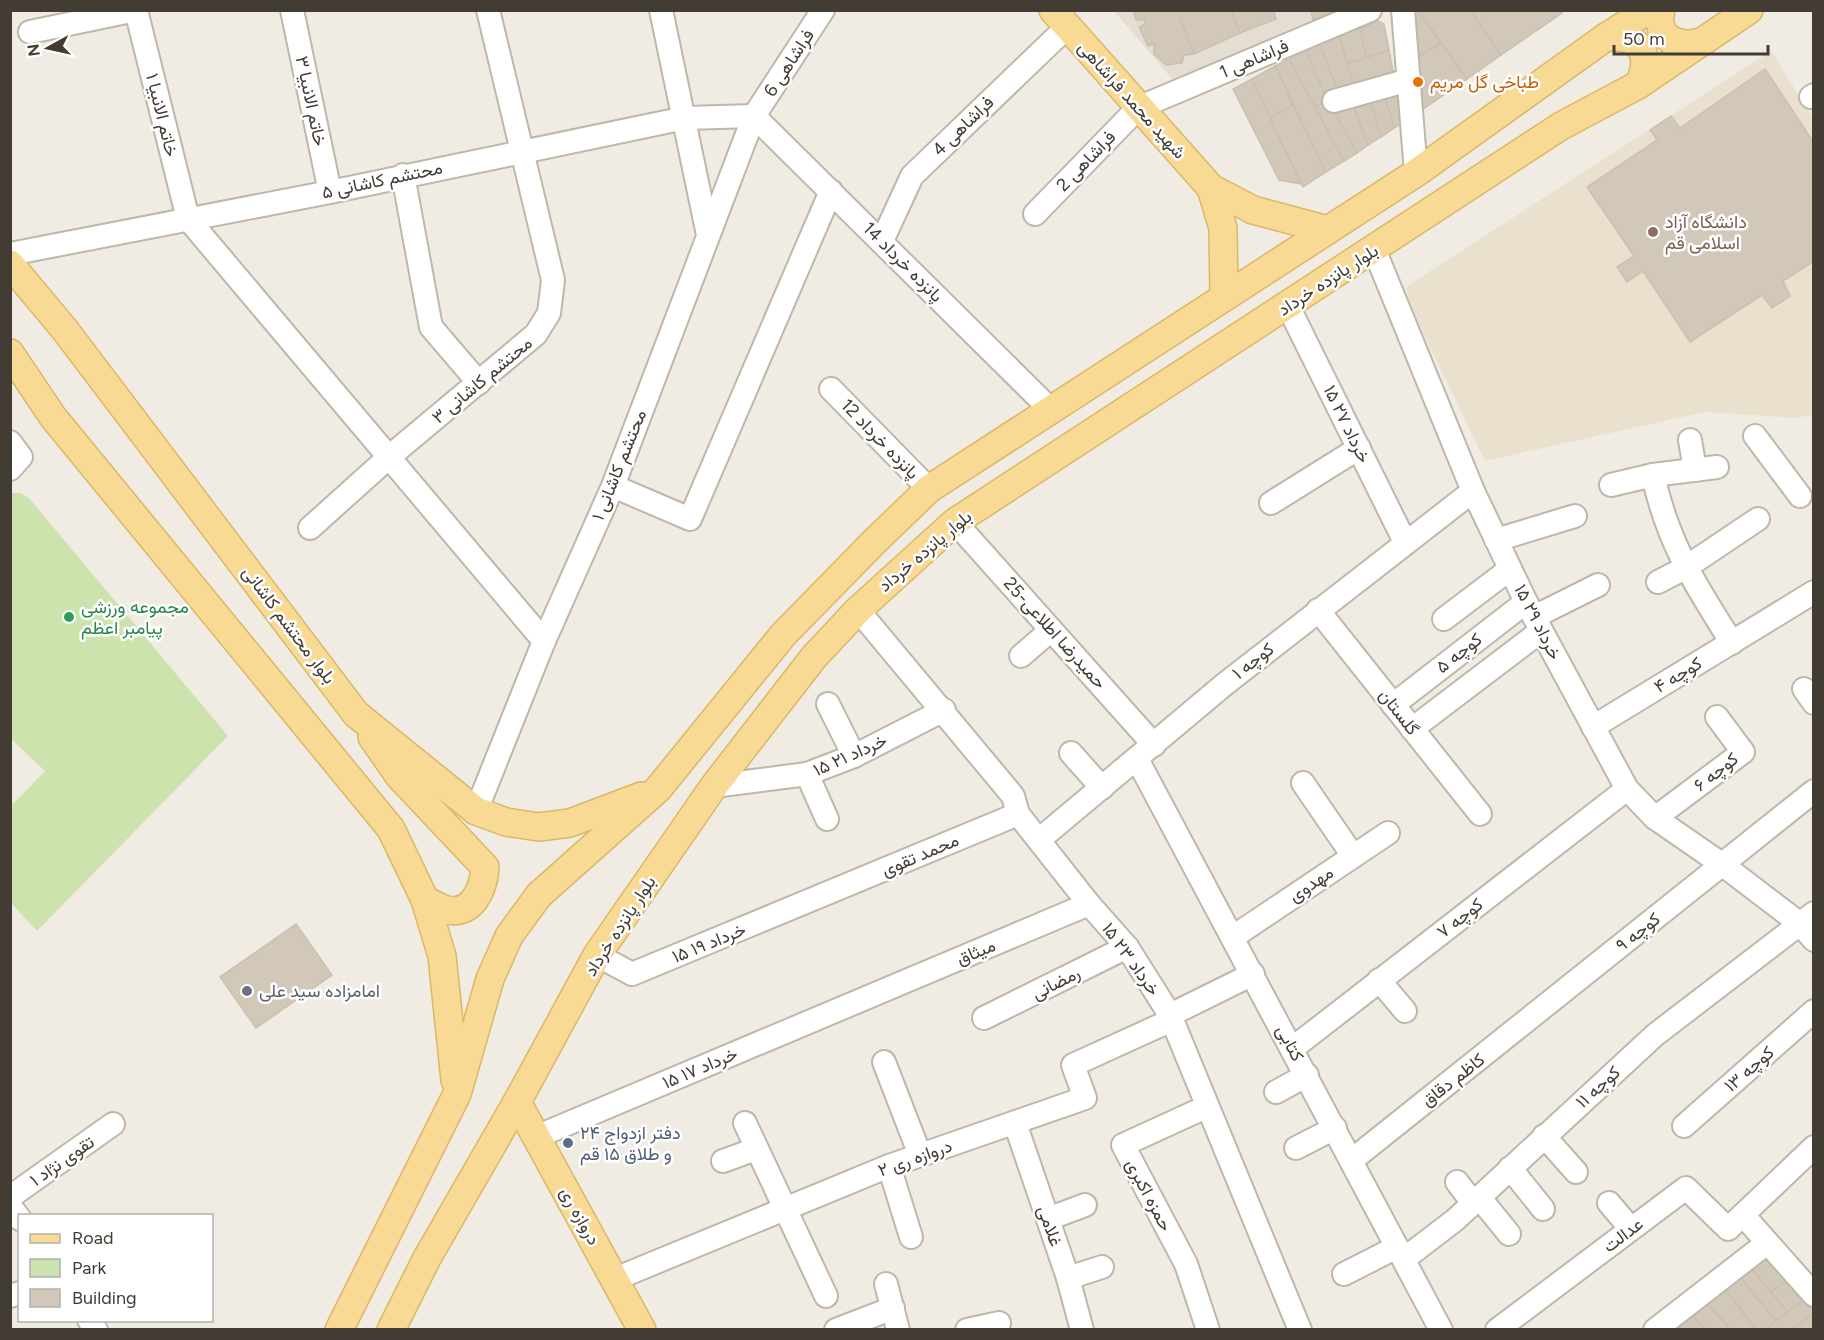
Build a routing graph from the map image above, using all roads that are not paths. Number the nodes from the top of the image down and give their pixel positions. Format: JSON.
{"nodes":[{"id":1,"x":136,"y":10,"type":"edge"},
{"id":2,"x":292,"y":10,"type":"edge"},
{"id":3,"x":488,"y":10,"type":"edge"},
{"id":4,"x":661,"y":10,"type":"edge"},
{"id":5,"x":823,"y":10,"type":"edge"},
{"id":6,"x":1370,"y":10,"type":"edge"},
{"id":7,"x":1402,"y":10,"type":"edge"},
{"id":8,"x":1648,"y":10,"type":"edge"},
{"id":9,"x":1661,"y":10,"type":"edge"},
{"id":10,"x":1749,"y":10,"type":"edge"},
{"id":11,"x":1060,"y":19,"type":"edge"},
{"id":12,"x":30,"y":32,"type":"dead end"},
{"id":13,"x":1606,"y":37,"type":"junction"},
{"id":14,"x":1701,"y":42,"type":"junction"},
{"id":15,"x":1409,"y":80,"type":"junction"},
{"id":16,"x":1638,"y":85,"type":"junction"},
{"id":17,"x":1334,"y":101,"type":"dead end"},
{"id":18,"x":1138,"y":108,"type":"junction"},
{"id":19,"x":754,"y":116,"type":"junction"},
{"id":20,"x":685,"y":118,"type":"junction"},
{"id":21,"x":522,"y":150,"type":"junction"},
{"id":22,"x":1416,"y":172,"type":"junction"},
{"id":23,"x":403,"y":176,"type":"junction"},
{"id":24,"x":1212,"y":188,"type":"junction"},
{"id":25,"x":831,"y":191,"type":"junction"},
{"id":26,"x":330,"y":192,"type":"junction"},
{"id":27,"x":1035,"y":214,"type":"dead end"},
{"id":28,"x":189,"y":219,"type":"junction"},
{"id":29,"x":1328,"y":230,"type":"junction"},
{"id":30,"x":708,"y":236,"type":"junction"},
{"id":31,"x":882,"y":241,"type":"junction"},
{"id":32,"x":1374,"y":249,"type":"junction"},
{"id":33,"x":10,"y":254,"type":"edge"},
{"id":34,"x":10,"y":264,"type":"edge"},
{"id":35,"x":1224,"y":297,"type":"junction"},
{"id":36,"x":1288,"y":306,"type":"junction"},
{"id":37,"x":10,"y":353,"type":"edge"},
{"id":38,"x":479,"y":384,"type":"junction"},
{"id":39,"x":831,"y":389,"type":"dead end"},
{"id":40,"x":1051,"y":410,"type":"junction"},
{"id":41,"x":1755,"y":436,"type":"dead end"},
{"id":42,"x":1690,"y":440,"type":"dead end"},
{"id":43,"x":1359,"y":448,"type":"junction"},
{"id":44,"x":389,"y":457,"type":"junction"},
{"id":45,"x":1717,"y":467,"type":"dead end"},
{"id":46,"x":1695,"y":470,"type":"junction"},
{"id":47,"x":1653,"y":475,"type":"junction"},
{"id":48,"x":613,"y":486,"type":"junction"},
{"id":49,"x":1611,"y":486,"type":"dead end"},
{"id":50,"x":929,"y":489,"type":"junction"},
{"id":51,"x":1473,"y":492,"type":"junction"},
{"id":52,"x":1801,"y":496,"type":"edge"},
{"id":53,"x":1271,"y":503,"type":"dead end"},
{"id":54,"x":1575,"y":516,"type":"dead end"},
{"id":55,"x":1758,"y":519,"type":"dead end"},
{"id":56,"x":955,"y":522,"type":"junction"},
{"id":57,"x":310,"y":528,"type":"dead end"},
{"id":58,"x":1496,"y":540,"type":"junction"},
{"id":59,"x":1405,"y":542,"type":"junction"},
{"id":60,"x":1685,"y":568,"type":"junction"},
{"id":61,"x":1510,"y":569,"type":"junction"},
{"id":62,"x":1658,"y":582,"type":"dead end"},
{"id":63,"x":1598,"y":585,"type":"dead end"},
{"id":64,"x":1814,"y":592,"type":"edge"},
{"id":65,"x":858,"y":610,"type":"junction"},
{"id":66,"x":1318,"y":610,"type":"junction"},
{"id":67,"x":1533,"y":617,"type":"junction"},
{"id":68,"x":1444,"y":619,"type":"dead end"},
{"id":69,"x":1052,"y":630,"type":"junction"},
{"id":70,"x":544,"y":641,"type":"junction"},
{"id":71,"x":1732,"y":643,"type":"junction"},
{"id":72,"x":1021,"y":656,"type":"dead end"},
{"id":73,"x":828,"y":704,"type":"dead end"},
{"id":74,"x":1393,"y":705,"type":"junction"},
{"id":75,"x":944,"y":710,"type":"junction"},
{"id":76,"x":356,"y":714,"type":"junction"},
{"id":77,"x":1717,"y":717,"type":"dead end"},
{"id":78,"x":1593,"y":727,"type":"junction"},
{"id":79,"x":1412,"y":729,"type":"junction"},
{"id":80,"x":1146,"y":752,"type":"junction"},
{"id":81,"x":1071,"y":753,"type":"dead end"},
{"id":82,"x":854,"y":756,"type":"junction"},
{"id":83,"x":807,"y":774,"type":"junction"},
{"id":84,"x":1304,"y":783,"type":"dead end"},
{"id":85,"x":714,"y":786,"type":"junction"},
{"id":86,"x":1102,"y":788,"type":"junction"},
{"id":87,"x":658,"y":789,"type":"junction"},
{"id":88,"x":1627,"y":789,"type":"junction"},
{"id":89,"x":1814,"y":791,"type":"edge"},
{"id":90,"x":476,"y":811,"type":"junction"},
{"id":91,"x":1018,"y":814,"type":"junction"},
{"id":92,"x":1480,"y":814,"type":"dead end"},
{"id":93,"x":1655,"y":818,"type":"junction"},
{"id":94,"x":827,"y":819,"type":"dead end"},
{"id":95,"x":1388,"y":833,"type":"dead end"},
{"id":96,"x":1040,"y":839,"type":"junction"},
{"id":97,"x":1353,"y":856,"type":"junction"},
{"id":98,"x":1723,"y":865,"type":"junction"},
{"id":99,"x":822,"y":897,"type":"joint"},
{"id":100,"x":425,"y":900,"type":"junction"},
{"id":101,"x":1089,"y":904,"type":"junction"},
{"id":102,"x":1806,"y":918,"type":"edge"},
{"id":103,"x":1233,"y":936,"type":"junction"},
{"id":104,"x":1814,"y":940,"type":"edge"},
{"id":105,"x":1127,"y":947,"type":"junction"},
{"id":106,"x":597,"y":955,"type":"junction"},
{"id":107,"x":1253,"y":974,"type":"junction"},
{"id":108,"x":1379,"y":980,"type":"junction"},
{"id":109,"x":1554,"y":999,"type":"joint"},
{"id":110,"x":864,"y":1000,"type":"joint"},
{"id":111,"x":1405,"y":1011,"type":"dead end"},
{"id":112,"x":1814,"y":1011,"type":"edge"},
{"id":113,"x":984,"y":1018,"type":"dead end"},
{"id":114,"x":1171,"y":1018,"type":"junction"},
{"id":115,"x":1293,"y":1048,"type":"junction"},
{"id":116,"x":884,"y":1062,"type":"dead end"},
{"id":117,"x":1307,"y":1075,"type":"junction"},
{"id":118,"x":1276,"y":1092,"type":"dead end"},
{"id":119,"x":457,"y":1094,"type":"junction"},
{"id":120,"x":517,"y":1102,"type":"junction"},
{"id":121,"x":1206,"y":1107,"type":"junction"},
{"id":122,"x":744,"y":1123,"type":"dead end"},
{"id":123,"x":1015,"y":1123,"type":"junction"},
{"id":124,"x":113,"y":1124,"type":"dead end"},
{"id":125,"x":1684,"y":1126,"type":"dead end"},
{"id":126,"x":1335,"y":1128,"type":"junction"},
{"id":127,"x":1544,"y":1136,"type":"junction"},
{"id":128,"x":536,"y":1137,"type":"junction"},
{"id":129,"x":1296,"y":1148,"type":"dead end"},
{"id":130,"x":1814,"y":1148,"type":"edge"},
{"id":131,"x":756,"y":1149,"type":"junction"},
{"id":132,"x":920,"y":1155,"type":"junction"},
{"id":133,"x":1352,"y":1160,"type":"junction"},
{"id":134,"x":723,"y":1161,"type":"dead end"},
{"id":135,"x":889,"y":1166,"type":"junction"},
{"id":136,"x":1510,"y":1168,"type":"junction"},
{"id":137,"x":1576,"y":1172,"type":"dead end"},
{"id":138,"x":1457,"y":1182,"type":"dead end"},
{"id":139,"x":10,"y":1197,"type":"edge"},
{"id":140,"x":1476,"y":1200,"type":"junction"},
{"id":141,"x":1609,"y":1203,"type":"dead end"},
{"id":142,"x":1085,"y":1205,"type":"dead end"},
{"id":143,"x":1543,"y":1209,"type":"dead end"},
{"id":144,"x":784,"y":1210,"type":"junction"},
{"id":145,"x":1743,"y":1215,"type":"junction"},
{"id":146,"x":1048,"y":1219,"type":"junction"},
{"id":147,"x":1631,"y":1230,"type":"junction"},
{"id":148,"x":1509,"y":1234,"type":"dead end"},
{"id":149,"x":910,"y":1237,"type":"dead end"},
{"id":150,"x":1767,"y":1243,"type":"junction"},
{"id":151,"x":1400,"y":1253,"type":"junction"},
{"id":152,"x":1102,"y":1267,"type":"dead end"},
{"id":153,"x":1344,"y":1274,"type":"dead end"},
{"id":154,"x":1068,"y":1278,"type":"junction"},
{"id":155,"x":615,"y":1279,"type":"junction"},
{"id":156,"x":886,"y":1284,"type":"dead end"},
{"id":157,"x":1814,"y":1295,"type":"edge"},
{"id":158,"x":826,"y":1296,"type":"dead end"},
{"id":159,"x":896,"y":1319,"type":"edge"},
{"id":160,"x":999,"y":1323,"type":"dead end"},
{"id":161,"x":339,"y":1329,"type":"edge"},
{"id":162,"x":391,"y":1329,"type":"edge"},
{"id":163,"x":642,"y":1329,"type":"edge"},
{"id":164,"x":837,"y":1329,"type":"edge"},
{"id":165,"x":968,"y":1329,"type":"edge"},
{"id":166,"x":1082,"y":1329,"type":"edge"},
{"id":167,"x":1208,"y":1329,"type":"edge"},
{"id":168,"x":1300,"y":1329,"type":"edge"},
{"id":169,"x":1440,"y":1329,"type":"edge"},
{"id":170,"x":1497,"y":1329,"type":"edge"},
{"id":171,"x":1655,"y":1329,"type":"edge"}],
"edges":[{"from":1,"to":12,"type":"street"},
{"from":1,"to":28,"type":"street","name":"خاتم الانبیا ۱"},
{"from":2,"to":26,"type":"street","name":"خاتم الانبیا ۳"},
{"from":3,"to":21,"type":"street","name":"محتشم کاشانی ۳"},
{"from":4,"to":20,"type":"street"},
{"from":5,"to":19,"type":"street","name":"فراشاهی 6"},
{"from":6,"to":18,"type":"street","name":"فراشاهی 1"},
{"from":7,"to":15,"type":"street"},
{"from":8,"to":13,"type":"main road","name":"بلوار پانزده خرداد"},
{"from":9,"to":14,"type":"main road"},
{"from":10,"to":14,"type":"main road","name":"بلوار پانزده خرداد"},
{"from":11,"to":18,"type":"main road","name":"شهید محمد فراشاهی"},
{"from":11,"to":31,"type":"street","name":"فراشاهی 4"},
{"from":13,"to":16,"type":"main road"},
{"from":13,"to":22,"type":"main road","name":"بلوار پانزده خرداد"},
{"from":14,"to":16,"type":"main road","name":"بلوار پانزده خرداد"},
{"from":15,"to":17,"type":"street"},
{"from":15,"to":22,"type":"street"},
{"from":16,"to":32,"type":"main road","name":"بلوار پانزده خرداد"},
{"from":18,"to":24,"type":"main road","name":"شهید محمد فراشاهی"},
{"from":18,"to":27,"type":"street","name":"فراشاهی 2"},
{"from":19,"to":20,"type":"street","name":"محتشم کاشانی ۵"},
{"from":19,"to":25,"type":"street","name":"پانزده خرداد 14"},
{"from":19,"to":30,"type":"street","name":"محتشم کاشانی ۱"},
{"from":20,"to":21,"type":"street","name":"محتشم کاشانی ۵"},
{"from":20,"to":30,"type":"street"},
{"from":21,"to":23,"type":"street","name":"محتشم کاشانی ۵"},
{"from":21,"to":38,"type":"street","name":"محتشم کاشانی ۳"},
{"from":22,"to":29,"type":"main road","name":"بلوار پانزده خرداد"},
{"from":23,"to":26,"type":"street","name":"محتشم کاشانی ۵"},
{"from":23,"to":38,"type":"street"},
{"from":24,"to":29,"type":"main road"},
{"from":24,"to":35,"type":"main road"},
{"from":25,"to":31,"type":"street","name":"پانزده خرداد 14"},
{"from":25,"to":48,"type":"street"},
{"from":26,"to":28,"type":"street","name":"محتشم کاشانی ۵"},
{"from":28,"to":33,"type":"street","name":"محتشم کاشانی ۵"},
{"from":28,"to":44,"type":"street"},
{"from":29,"to":35,"type":"main road","name":"بلوار پانزده خرداد"},
{"from":30,"to":48,"type":"street","name":"محتشم کاشانی ۱"},
{"from":31,"to":40,"type":"street","name":"پانزده خرداد 14"},
{"from":32,"to":36,"type":"main road","name":"بلوار پانزده خرداد"},
{"from":32,"to":51,"type":"street","name":"۱۵ خرداد ۲۹"},
{"from":34,"to":76,"type":"main road","name":"بلوار محتشم کاشانی"},
{"from":35,"to":40,"type":"main road","name":"بلوار پانزده خرداد"},
{"from":36,"to":43,"type":"street","name":"۱۵ خرداد ۲۷"},
{"from":36,"to":56,"type":"main road","name":"بلوار پانزده خرداد"},
{"from":37,"to":100,"type":"main road"},
{"from":38,"to":44,"type":"street","name":"محتشم کاشانی ۳"},
{"from":39,"to":50,"type":"street","name":"پانزده خرداد 12"},
{"from":40,"to":50,"type":"main road","name":"بلوار پانزده خرداد"},
{"from":41,"to":52,"type":"street"},
{"from":42,"to":46,"type":"street"},
{"from":43,"to":53,"type":"street"},
{"from":43,"to":59,"type":"street","name":"۱۵ خرداد ۲۷"},
{"from":44,"to":57,"type":"street","name":"محتشم کاشانی ۳"},
{"from":44,"to":70,"type":"street"},
{"from":45,"to":46,"type":"street"},
{"from":46,"to":47,"type":"street"},
{"from":47,"to":49,"type":"street"},
{"from":47,"to":60,"type":"street"},
{"from":48,"to":70,"type":"street","name":"محتشم کاشانی ۱"},
{"from":50,"to":87,"type":"main road","name":"بلوار پانزده خرداد"},
{"from":51,"to":58,"type":"street","name":"۱۵ خرداد ۲۹"},
{"from":51,"to":59,"type":"street","name":"کوچه ۱"},
{"from":54,"to":58,"type":"street"},
{"from":55,"to":60,"type":"street"},
{"from":56,"to":65,"type":"main road","name":"بلوار پانزده خرداد"},
{"from":56,"to":69,"type":"street","name":"حمیدرضا اطلاعی-25"},
{"from":58,"to":61,"type":"street","name":"۱۵ خرداد ۲۹"},
{"from":59,"to":66,"type":"street","name":"کوچه ۱"},
{"from":60,"to":62,"type":"street"},
{"from":60,"to":71,"type":"street"},
{"from":61,"to":67,"type":"street","name":"۱۵ خرداد ۲۹"},
{"from":61,"to":68,"type":"street"},
{"from":63,"to":67,"type":"street"},
{"from":64,"to":71,"type":"street","name":"کوچه ۴"},
{"from":65,"to":75,"type":"street","name":"۱۵ خرداد ۲۳"},
{"from":65,"to":85,"type":"main road","name":"بلوار پانزده خرداد"},
{"from":66,"to":74,"type":"street","name":"گلستان"},
{"from":66,"to":80,"type":"street","name":"کوچه ۱"},
{"from":67,"to":74,"type":"street","name":"کوچه ۵"},
{"from":67,"to":78,"type":"street","name":"۱۵ خرداد ۲۹"},
{"from":67,"to":79,"type":"street","name":"کوچه ۵"},
{"from":69,"to":72,"type":"street"},
{"from":69,"to":80,"type":"street","name":"حمیدرضا اطلاعی-25"},
{"from":70,"to":90,"type":"street","name":"محتشم کاشانی ۱"},
{"from":71,"to":78,"type":"street","name":"کوچه ۴"},
{"from":73,"to":82,"type":"street"},
{"from":74,"to":79,"type":"street","name":"گلستان"},
{"from":75,"to":82,"type":"street","name":"۱۵ خرداد ۲۱"},
{"from":75,"to":91,"type":"street","name":"۱۵ خرداد ۲۳"},
{"from":76,"to":90,"type":"main road","name":"بلوار محتشم کاشانی"},
{"from":76,"to":100,"type":"main road"},
{"from":77,"to":93,"type":"street","name":"کوچه ۶"},
{"from":78,"to":88,"type":"street","name":"۱۵ خرداد ۲۹"},
{"from":79,"to":92,"type":"street","name":"گلستان"},
{"from":80,"to":86,"type":"street","name":"کوچه ۱"},
{"from":80,"to":103,"type":"street","name":"کتابی"},
{"from":81,"to":86,"type":"street"},
{"from":82,"to":83,"type":"street","name":"۱۵ خرداد ۲۱"},
{"from":83,"to":85,"type":"street","name":"۱۵ خرداد ۲۱"},
{"from":83,"to":94,"type":"street"},
{"from":84,"to":97,"type":"street"},
{"from":85,"to":106,"type":"main road","name":"بلوار پانزده خرداد"},
{"from":86,"to":96,"type":"street","name":"کوچه ۱"},
{"from":87,"to":90,"type":"main road","name":"بلوار محتشم کاشانی"},
{"from":87,"to":119,"type":"main road","name":"بلوار پانزده خرداد"},
{"from":88,"to":93,"type":"street","name":"۱۵ خرداد ۲۹"},
{"from":88,"to":108,"type":"street","name":"کوچه ۷"},
{"from":89,"to":98,"type":"street","name":"کوچه ۹"},
{"from":91,"to":96,"type":"street","name":"۱۵ خرداد ۲۳"},
{"from":91,"to":99,"type":"street","name":"محمد تقوی"},
{"from":93,"to":98,"type":"street","name":"۱۵ خرداد ۲۹"},
{"from":95,"to":97,"type":"street","name":"مهدوی"},
{"from":96,"to":101,"type":"street","name":"۱۵ خرداد ۲۳"},
{"from":97,"to":103,"type":"street","name":"مهدوی"},
{"from":98,"to":102,"type":"street","name":"۱۵ خرداد ۲۹"},
{"from":98,"to":109,"type":"street","name":"کوچه ۹"},
{"from":99,"to":106,"type":"street","name":"۱۵ خرداد ۱۹"},
{"from":100,"to":119,"type":"main road"},
{"from":101,"to":105,"type":"street","name":"۱۵ خرداد ۲۳"},
{"from":101,"to":110,"type":"street","name":"میثاق"},
{"from":102,"to":104,"type":"street","name":"۱۵ خرداد ۲۹"},
{"from":102,"to":127,"type":"street","name":"کوچه ۱۱"},
{"from":103,"to":107,"type":"street","name":"کتابی"},
{"from":105,"to":113,"type":"street","name":"رمضانی"},
{"from":105,"to":114,"type":"street","name":"۱۵ خرداد ۲۳"},
{"from":106,"to":120,"type":"main road","name":"بلوار پانزده خرداد"},
{"from":107,"to":114,"type":"street"},
{"from":107,"to":115,"type":"street","name":"کتابی"},
{"from":108,"to":111,"type":"street"},
{"from":108,"to":115,"type":"street","name":"کوچه ۷"},
{"from":109,"to":133,"type":"street","name":"کاظم دقاق"},
{"from":110,"to":128,"type":"street","name":"۱۵ خرداد ۱۷"},
{"from":112,"to":125,"type":"street","name":"کوچه ۱۳"},
{"from":114,"to":121,"type":"street","name":"۱۵ خرداد ۲۳"},
{"from":114,"to":123,"type":"street","name":"دروازه ری ۲"},
{"from":115,"to":117,"type":"street","name":"کتابی"},
{"from":116,"to":132,"type":"street"},
{"from":117,"to":118,"type":"street"},
{"from":117,"to":126,"type":"street","name":"کتابی"},
{"from":119,"to":161,"type":"main road","name":"بلوار پانزده خرداد"},
{"from":120,"to":128,"type":"main road","name":"دروازه ری"},
{"from":120,"to":162,"type":"main road","name":"بلوار پانزده خرداد"},
{"from":121,"to":167,"type":"street","name":"حمزه اکبری"},
{"from":121,"to":168,"type":"street","name":"۱۵ خرداد ۲۳"},
{"from":122,"to":131,"type":"street"},
{"from":123,"to":132,"type":"street","name":"دروازه ری ۲"},
{"from":123,"to":146,"type":"street","name":"غلامی"},
{"from":124,"to":139,"type":"street","name":"تقوی نژاد ۱"},
{"from":126,"to":129,"type":"street"},
{"from":126,"to":133,"type":"street","name":"کتابی"},
{"from":127,"to":136,"type":"street","name":"کوچه ۱۱"},
{"from":127,"to":137,"type":"street"},
{"from":128,"to":155,"type":"main road","name":"دروازه ری"},
{"from":130,"to":145,"type":"street"},
{"from":131,"to":134,"type":"street"},
{"from":131,"to":144,"type":"street"},
{"from":132,"to":135,"type":"street","name":"دروازه ری ۲"},
{"from":133,"to":151,"type":"street","name":"کتابی"},
{"from":135,"to":144,"type":"street","name":"دروازه ری ۲"},
{"from":135,"to":149,"type":"street"},
{"from":136,"to":140,"type":"street","name":"کوچه ۱۱"},
{"from":136,"to":143,"type":"street"},
{"from":138,"to":140,"type":"street"},
{"from":140,"to":148,"type":"street"},
{"from":140,"to":151,"type":"street","name":"کوچه ۱۱"},
{"from":141,"to":147,"type":"street"},
{"from":142,"to":146,"type":"street"},
{"from":144,"to":155,"type":"street","name":"دروازه ری ۲"},
{"from":144,"to":158,"type":"street"},
{"from":145,"to":147,"type":"street","name":"عدالت"},
{"from":145,"to":150,"type":"street"},
{"from":146,"to":154,"type":"street","name":"غلامی"},
{"from":147,"to":170,"type":"street","name":"عدالت"},
{"from":150,"to":157,"type":"street"},
{"from":150,"to":171,"type":"street"},
{"from":151,"to":153,"type":"street","name":"کوچه ۱۱"},
{"from":151,"to":169,"type":"street","name":"کتابی"},
{"from":152,"to":154,"type":"street"},
{"from":154,"to":166,"type":"street","name":"غلامی"},
{"from":155,"to":163,"type":"main road","name":"دروازه ری"},
{"from":156,"to":159,"type":"street"},
{"from":159,"to":164,"type":"street"},
{"from":160,"to":165,"type":"street"}]}
